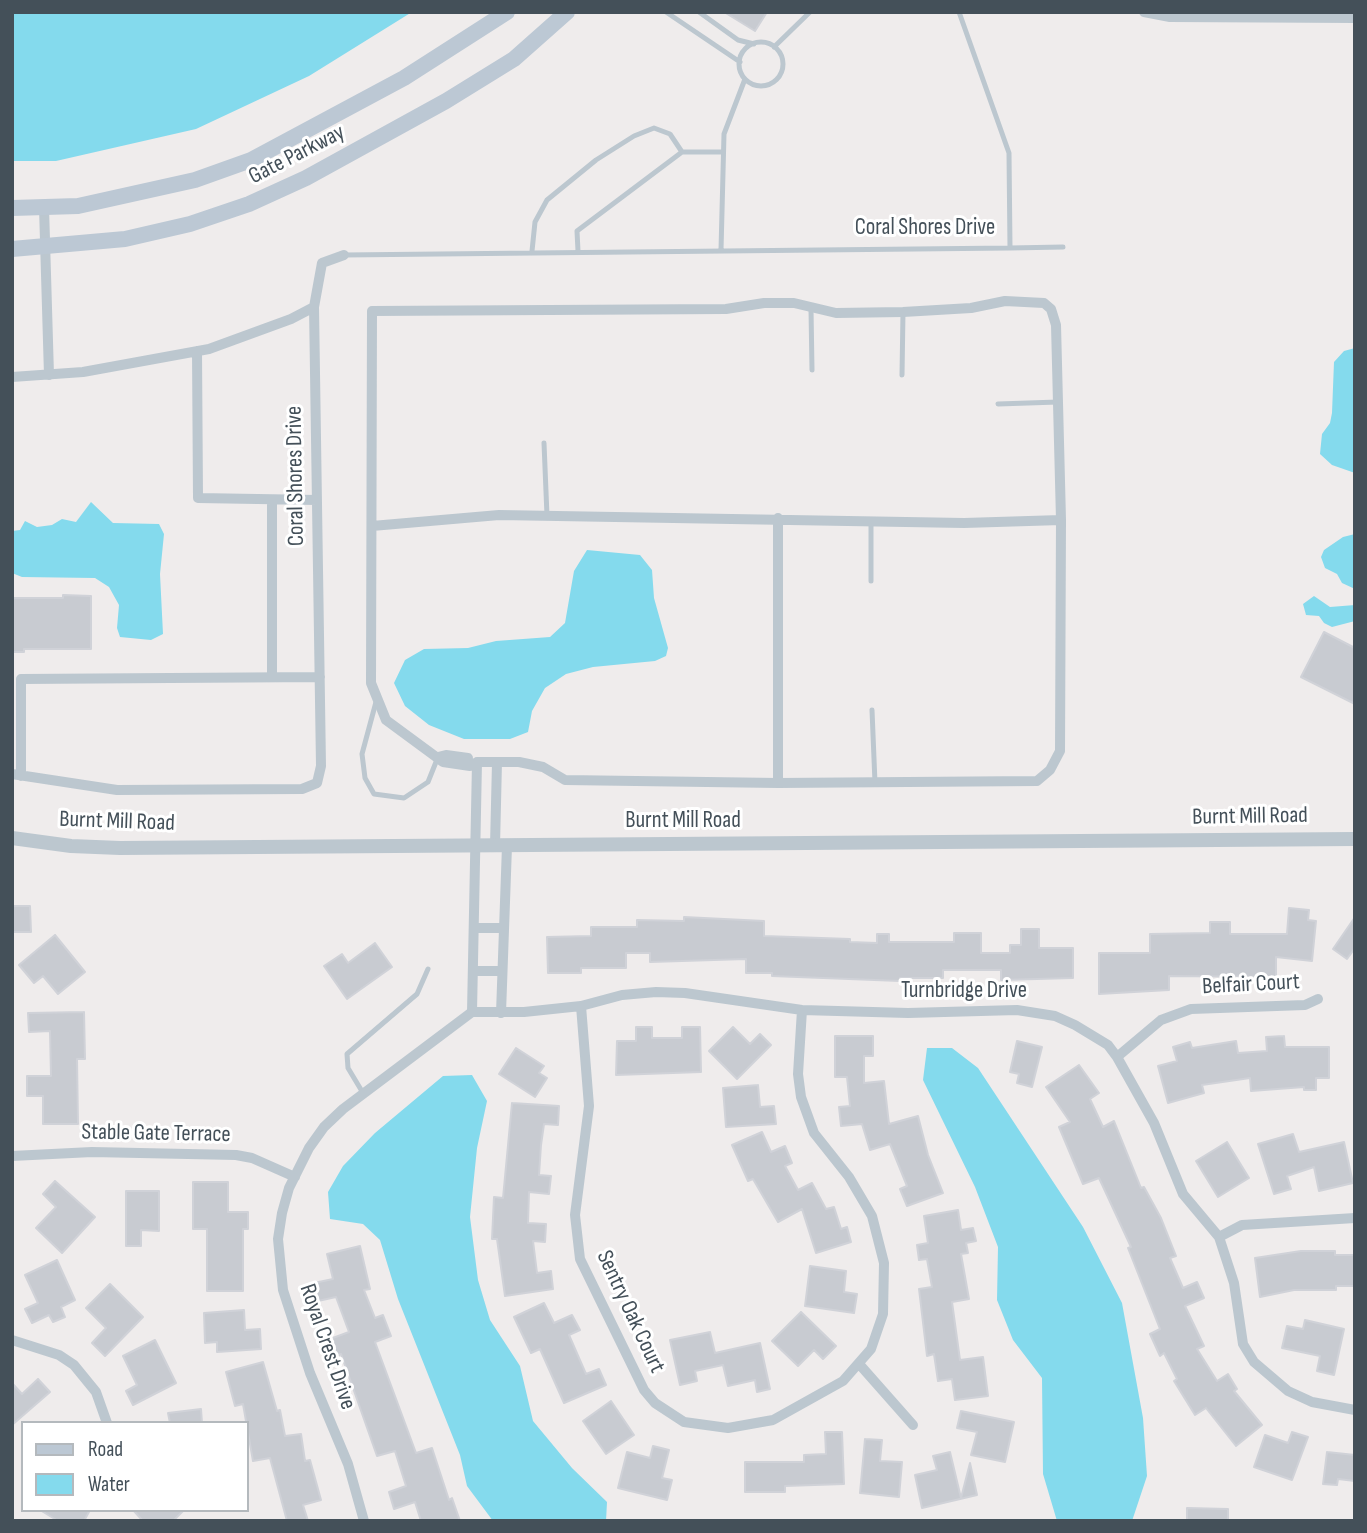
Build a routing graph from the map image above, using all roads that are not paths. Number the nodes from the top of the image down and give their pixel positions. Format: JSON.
{"nodes":[{"id":1,"x":507,"y":12,"type":"edge"},
{"id":2,"x":567,"y":12,"type":"edge"},
{"id":3,"x":666,"y":12,"type":"edge"},
{"id":4,"x":699,"y":12,"type":"edge"},
{"id":5,"x":810,"y":12,"type":"edge"},
{"id":6,"x":959,"y":12,"type":"edge"},
{"id":7,"x":1144,"y":12,"type":"edge"},
{"id":8,"x":1355,"y":18,"type":"edge"},
{"id":9,"x":754,"y":44,"type":"junction"},
{"id":10,"x":774,"y":47,"type":"junction"},
{"id":11,"x":740,"y":62,"type":"junction"},
{"id":12,"x":746,"y":79,"type":"junction"},
{"id":13,"x":682,"y":152,"type":"junction"},
{"id":14,"x":722,"y":152,"type":"junction"},
{"id":15,"x":44,"y":207,"type":"junction"},
{"id":16,"x":12,"y":208,"type":"edge"},
{"id":17,"x":44,"y":247,"type":"junction"},
{"id":18,"x":1063,"y":247,"type":"dead end"},
{"id":19,"x":12,"y":248,"type":"edge"},
{"id":20,"x":1010,"y":248,"type":"junction"},
{"id":21,"x":721,"y":250,"type":"junction"},
{"id":22,"x":532,"y":251,"type":"junction"},
{"id":23,"x":578,"y":251,"type":"junction"},
{"id":24,"x":344,"y":255,"type":"joint"},
{"id":25,"x":314,"y":307,"type":"junction"},
{"id":26,"x":811,"y":309,"type":"junction"},
{"id":27,"x":904,"y":313,"type":"junction"},
{"id":28,"x":197,"y":351,"type":"junction"},
{"id":29,"x":812,"y":370,"type":"dead end"},
{"id":30,"x":48,"y":374,"type":"junction"},
{"id":31,"x":902,"y":376,"type":"dead end"},
{"id":32,"x":12,"y":377,"type":"edge"},
{"id":33,"x":1058,"y":402,"type":"junction"},
{"id":34,"x":998,"y":404,"type":"dead end"},
{"id":35,"x":544,"y":443,"type":"dead end"},
{"id":36,"x":317,"y":500,"type":"junction"},
{"id":37,"x":272,"y":501,"type":"junction"},
{"id":38,"x":547,"y":516,"type":"junction"},
{"id":39,"x":778,"y":517,"type":"junction"},
{"id":40,"x":1061,"y":520,"type":"junction"},
{"id":41,"x":871,"y":522,"type":"junction"},
{"id":42,"x":372,"y":526,"type":"junction"},
{"id":43,"x":871,"y":581,"type":"dead end"},
{"id":44,"x":272,"y":677,"type":"junction"},
{"id":45,"x":320,"y":677,"type":"junction"},
{"id":46,"x":377,"y":700,"type":"junction"},
{"id":47,"x":872,"y":710,"type":"dead end"},
{"id":48,"x":438,"y":757,"type":"junction"},
{"id":49,"x":477,"y":762,"type":"junction"},
{"id":50,"x":497,"y":762,"type":"junction"},
{"id":51,"x":17,"y":775,"type":"edge"},
{"id":52,"x":778,"y":783,"type":"junction"},
{"id":53,"x":875,"y":783,"type":"junction"},
{"id":54,"x":12,"y":838,"type":"edge"},
{"id":55,"x":1355,"y":839,"type":"edge"},
{"id":56,"x":476,"y":846,"type":"junction"},
{"id":57,"x":501,"y":846,"type":"junction"},
{"id":58,"x":474,"y":928,"type":"junction"},
{"id":59,"x":503,"y":928,"type":"junction"},
{"id":60,"x":428,"y":969,"type":"dead end"},
{"id":61,"x":474,"y":971,"type":"junction"},
{"id":62,"x":502,"y":971,"type":"junction"},
{"id":63,"x":1318,"y":999,"type":"dead end"},
{"id":64,"x":580,"y":1006,"type":"junction"},
{"id":65,"x":802,"y":1010,"type":"junction"},
{"id":66,"x":472,"y":1012,"type":"junction"},
{"id":67,"x":501,"y":1013,"type":"junction"},
{"id":68,"x":1117,"y":1057,"type":"junction"},
{"id":69,"x":363,"y":1093,"type":"junction"},
{"id":70,"x":12,"y":1156,"type":"edge"},
{"id":71,"x":295,"y":1177,"type":"junction"},
{"id":72,"x":1355,"y":1218,"type":"edge"},
{"id":73,"x":1219,"y":1237,"type":"junction"},
{"id":74,"x":12,"y":1340,"type":"edge"},
{"id":75,"x":860,"y":1365,"type":"junction"},
{"id":76,"x":1355,"y":1410,"type":"edge"},
{"id":77,"x":106,"y":1421,"type":"edge"},
{"id":78,"x":913,"y":1425,"type":"dead end"},
{"id":79,"x":364,"y":1521,"type":"edge"}],
"edges":[{"from":1,"to":15,"type":"main road","name":"Gate Parkway"},
{"from":2,"to":17,"type":"main road","name":"Gate Parkway"},
{"from":3,"to":11,"type":"lane"},
{"from":4,"to":9,"type":"lane"},
{"from":5,"to":10,"type":"lane"},
{"from":6,"to":20,"type":"lane","name":"Coral Shores Drive"},
{"from":7,"to":8,"type":"street"},
{"from":9,"to":10,"type":"lane"},
{"from":9,"to":11,"type":"lane"},
{"from":10,"to":12,"type":"lane"},
{"from":11,"to":12,"type":"lane"},
{"from":12,"to":14,"type":"lane"},
{"from":13,"to":14,"type":"lane"},
{"from":13,"to":22,"type":"lane"},
{"from":13,"to":23,"type":"lane"},
{"from":14,"to":21,"type":"lane"},
{"from":15,"to":16,"type":"main road","name":"Gate Parkway"},
{"from":15,"to":17,"type":"street"},
{"from":17,"to":19,"type":"main road","name":"Gate Parkway"},
{"from":17,"to":30,"type":"street"},
{"from":18,"to":20,"type":"lane"},
{"from":20,"to":21,"type":"lane","name":"Coral Shores Drive"},
{"from":21,"to":23,"type":"lane","name":"Coral Shores Drive"},
{"from":22,"to":23,"type":"lane","name":"Coral Shores Drive"},
{"from":22,"to":24,"type":"lane","name":"Coral Shores Drive"},
{"from":24,"to":25,"type":"street","name":"Coral Shores Drive"},
{"from":25,"to":28,"type":"street"},
{"from":25,"to":36,"type":"street","name":"Coral Shores Drive"},
{"from":26,"to":27,"type":"street"},
{"from":26,"to":29,"type":"lane"},
{"from":26,"to":42,"type":"street"},
{"from":27,"to":31,"type":"lane"},
{"from":27,"to":33,"type":"street"},
{"from":28,"to":30,"type":"street"},
{"from":28,"to":37,"type":"street"},
{"from":30,"to":32,"type":"street"},
{"from":33,"to":34,"type":"lane"},
{"from":33,"to":40,"type":"street"},
{"from":35,"to":38,"type":"lane"},
{"from":36,"to":37,"type":"street"},
{"from":36,"to":45,"type":"street","name":"Coral Shores Drive"},
{"from":37,"to":44,"type":"street"},
{"from":38,"to":39,"type":"street"},
{"from":38,"to":42,"type":"street"},
{"from":39,"to":41,"type":"street"},
{"from":39,"to":52,"type":"street"},
{"from":40,"to":41,"type":"street"},
{"from":40,"to":53,"type":"street"},
{"from":41,"to":43,"type":"lane"},
{"from":42,"to":46,"type":"street"},
{"from":44,"to":45,"type":"street"},
{"from":44,"to":51,"type":"street"},
{"from":45,"to":51,"type":"street","name":"Coral Shores Drive"},
{"from":46,"to":48,"type":"street"},
{"from":46,"to":48,"type":"lane"},
{"from":47,"to":53,"type":"lane"},
{"from":48,"to":49,"type":"street"},
{"from":49,"to":50,"type":"street"},
{"from":49,"to":56,"type":"street"},
{"from":50,"to":52,"type":"street"},
{"from":50,"to":57,"type":"street"},
{"from":52,"to":53,"type":"street"},
{"from":54,"to":56,"type":"street","name":"Burnt Mill Road"},
{"from":55,"to":57,"type":"street","name":"Burnt Mill Road"},
{"from":56,"to":57,"type":"street","name":"Burnt Mill Road"},
{"from":56,"to":58,"type":"street"},
{"from":57,"to":59,"type":"street"},
{"from":58,"to":59,"type":"street"},
{"from":58,"to":61,"type":"street"},
{"from":59,"to":62,"type":"street"},
{"from":60,"to":69,"type":"lane"},
{"from":61,"to":62,"type":"street"},
{"from":61,"to":66,"type":"street"},
{"from":62,"to":67,"type":"street"},
{"from":63,"to":68,"type":"street","name":"Belfair Court"},
{"from":64,"to":65,"type":"street","name":"Turnbridge Drive"},
{"from":64,"to":67,"type":"street","name":"Turnbridge Drive"},
{"from":64,"to":75,"type":"street","name":"Sentry Oak Court"},
{"from":65,"to":68,"type":"street","name":"Turnbridge Drive"},
{"from":65,"to":75,"type":"street","name":"Sentry Oak Court"},
{"from":66,"to":67,"type":"street","name":"Turnbridge Drive"},
{"from":66,"to":69,"type":"street","name":"Royal Crest Drive"},
{"from":68,"to":73,"type":"street","name":"Turnbridge Drive"},
{"from":69,"to":71,"type":"street","name":"Royal Crest Drive"},
{"from":70,"to":71,"type":"street","name":"Stable Gate Terrace"},
{"from":71,"to":79,"type":"street","name":"Royal Crest Drive"},
{"from":72,"to":73,"type":"street"},
{"from":73,"to":76,"type":"street","name":"Turnbridge Drive"},
{"from":74,"to":77,"type":"street"},
{"from":75,"to":78,"type":"street"}]}
